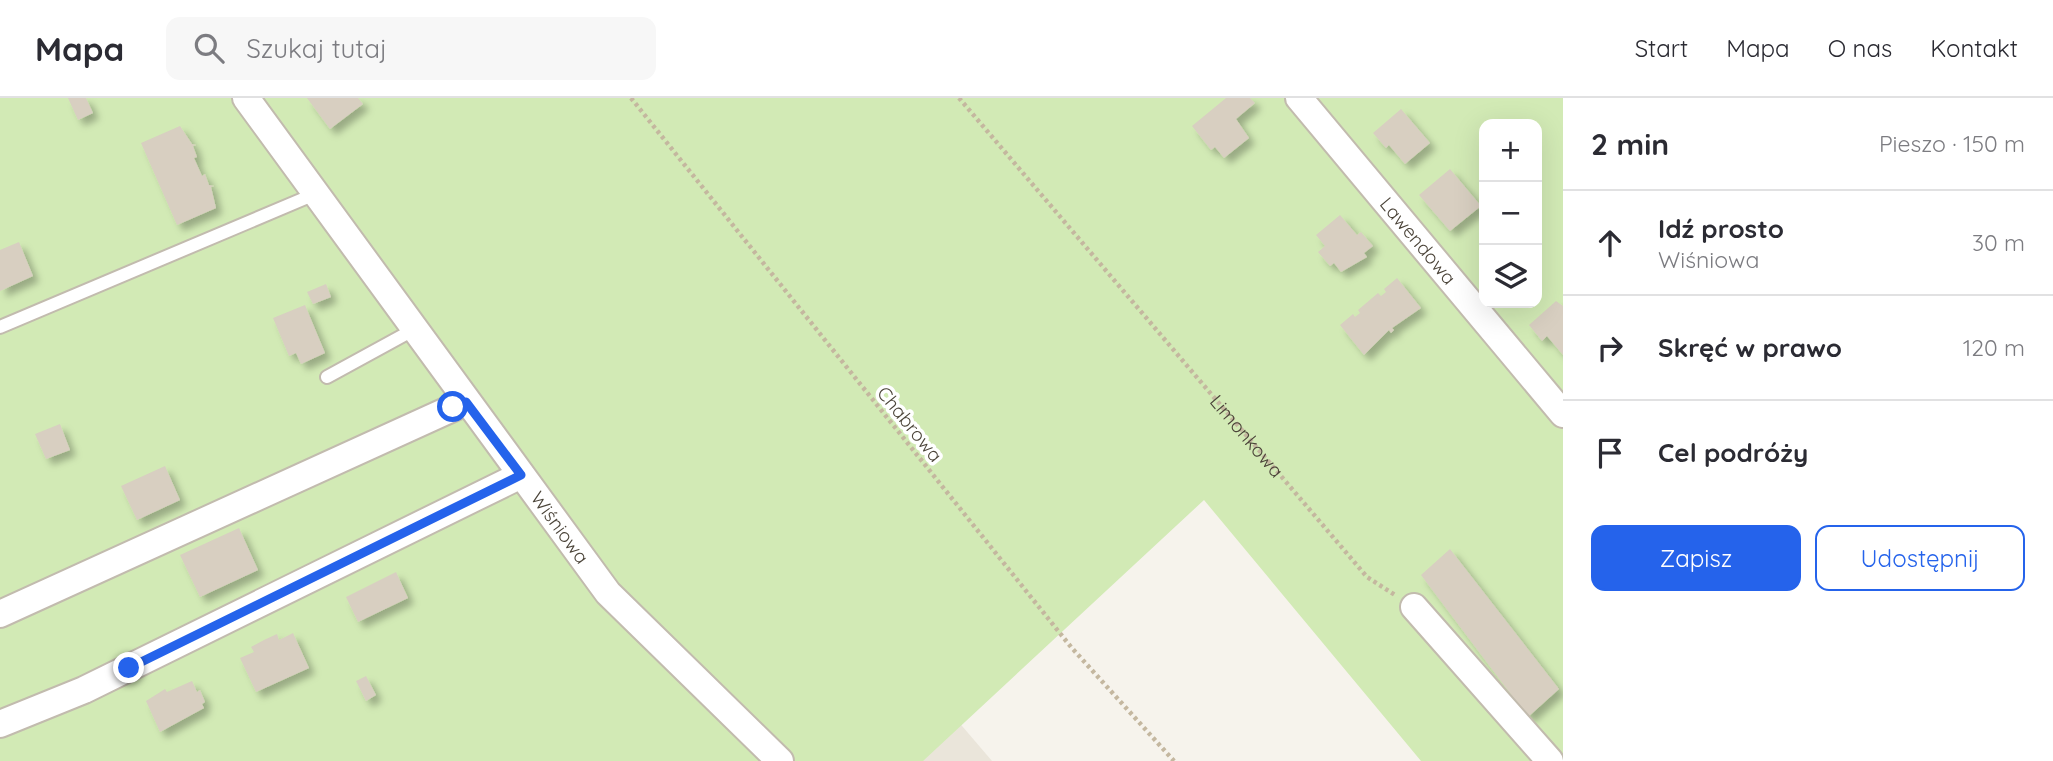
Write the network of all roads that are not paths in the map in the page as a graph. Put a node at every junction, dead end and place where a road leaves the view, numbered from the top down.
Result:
1 (246, 98) edge
2 (1299, 98) edge
3 (315, 194) junction
4 (0, 327) edge
5 (413, 330) junction
6 (327, 377) dead end
7 (466, 402) junction
8 (1563, 414) edge
9 (521, 475) junction
10 (1414, 607) road end
11 (0, 614) edge
12 (0, 724) edge
13 (780, 761) edge
14 (1550, 761) edge

1 - 3 street, Wiśniowa
2 - 8 street, Lawendowa
3 - 4 lane
3 - 5 street, Wiśniowa
5 - 6 lane
5 - 7 street, Wiśniowa
7 - 9 street, Wiśniowa
7 - 11 street
9 - 12 street
9 - 13 street, Wiśniowa
10 - 14 street

